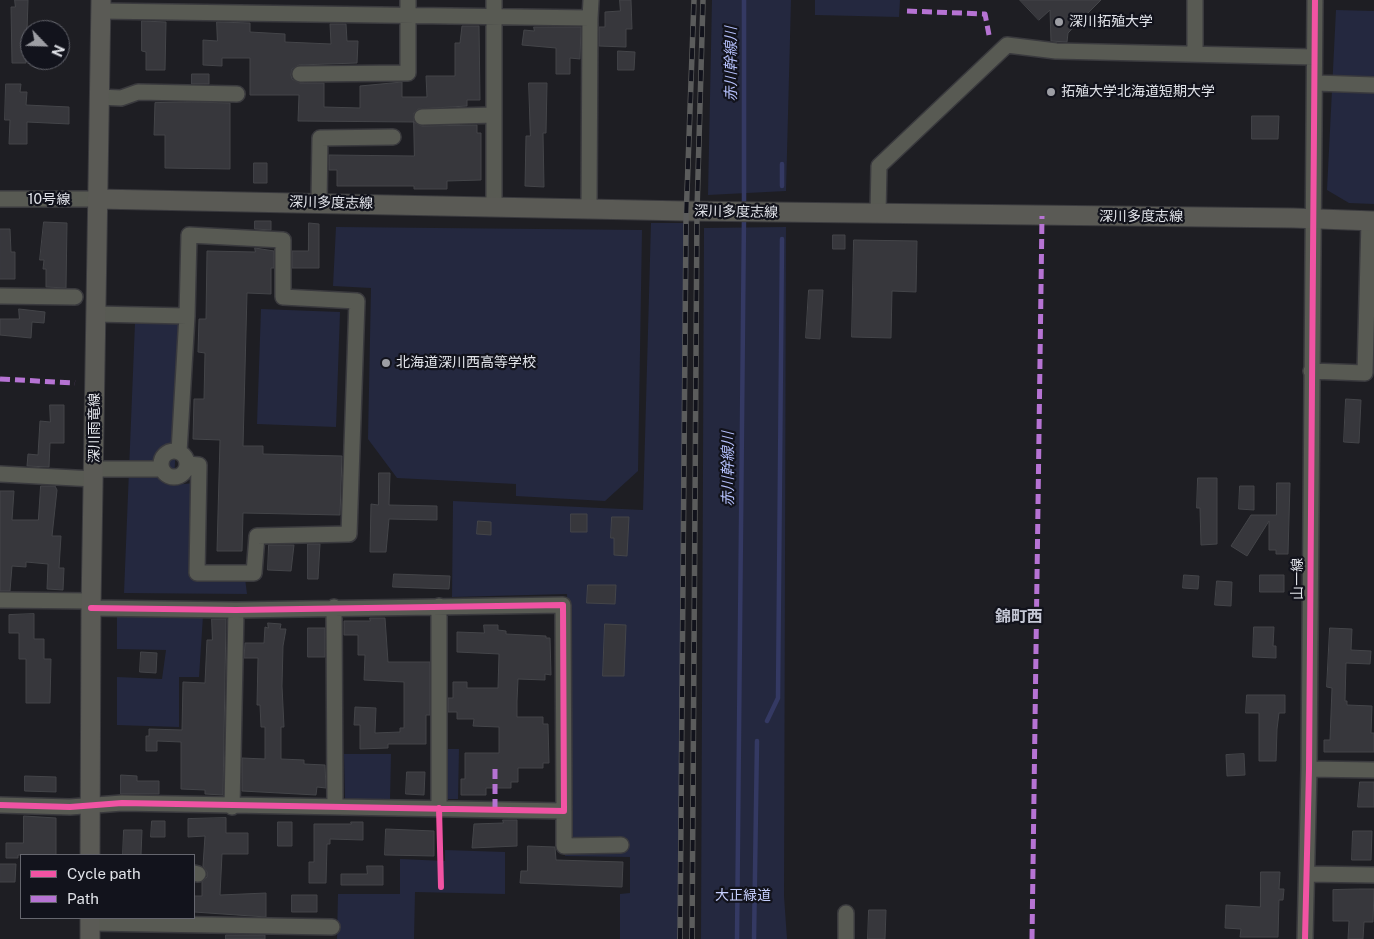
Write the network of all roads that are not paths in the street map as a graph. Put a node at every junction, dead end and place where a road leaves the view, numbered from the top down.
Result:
1 (494, 0) edge
2 (591, 0) edge
3 (1195, 0) edge
4 (1315, 0) edge
5 (100, 5) edge
6 (408, 7) edge
7 (493, 17) junction
8 (590, 18) junction
9 (1195, 53) junction
10 (1314, 58) junction
11 (300, 74) dead end
12 (1315, 83) junction
13 (1374, 85) edge
14 (237, 94) dead end
15 (99, 97) junction
16 (494, 115) junction
17 (422, 117) dead end
18 (393, 137) dead end
19 (0, 199) edge
20 (98, 199) junction
21 (319, 202) junction
22 (494, 206) junction
23 (588, 208) junction
24 (878, 213) junction
25 (1314, 220) junction
26 (1372, 221) edge
27 (0, 296) edge
28 (75, 297) dead end
29 (95, 314) junction
30 (187, 316) junction
31 (1311, 371) junction
32 (183, 458) junction
33 (0, 474) edge
34 (94, 474) junction
35 (0, 600) edge
36 (91, 604) junction
37 (439, 606) junction
38 (334, 607) junction
39 (236, 610) junction
40 (1309, 769) junction
41 (1374, 770) edge
42 (0, 805) edge
43 (90, 806) junction
44 (232, 807) junction
45 (335, 807) junction
46 (439, 808) junction
47 (564, 810) junction
48 (621, 845) dead end
49 (90, 854) edge
50 (1306, 874) junction
51 (1374, 875) edge
52 (846, 913) dead end
53 (90, 927) edge
54 (332, 927) dead end
55 (846, 939) edge
56 (1305, 939) edge

1 - 7 street
2 - 8 street
3 - 9 street
4 - 10 street, 山一線
5 - 6 street
5 - 15 main road, 深川雨竜線
6 - 7 street
6 - 11 street
7 - 8 street
7 - 16 street
8 - 23 street
9 - 10 street
9 - 24 street
10 - 12 street, 山一線
12 - 13 street
12 - 25 street, 山一線
14 - 15 street
15 - 20 main road, 深川雨竜線
16 - 17 street
16 - 22 street
18 - 21 street
19 - 20 street, 10号線
20 - 21 main road, 深川多度志線
20 - 29 main road, 深川雨竜線
21 - 22 main road, 深川多度志線
22 - 23 main road, 深川多度志線
23 - 24 main road, 深川多度志線
24 - 25 main road, 深川多度志線
25 - 26 main road, 深川多度志線
25 - 31 street, 山一線
26 - 31 street
27 - 28 street
29 - 30 street
29 - 34 main road, 深川雨竜線
30 - 32 street
30 - 32 street
31 - 40 street, 山一線
32 - 34 street
33 - 34 street
34 - 36 main road, 深川雨竜線
35 - 36 street
36 - 39 street
36 - 43 main road, 深川雨竜線
37 - 38 street
37 - 46 street
37 - 47 street
38 - 39 street
38 - 45 street
39 - 44 street
40 - 41 street
40 - 50 street, 山一線
42 - 43 street
43 - 44 street
43 - 49 main road, 深川雨竜線
44 - 45 street
45 - 46 street
46 - 47 street
47 - 48 street
50 - 51 street
50 - 56 street, 山一線
52 - 55 street
53 - 54 street

